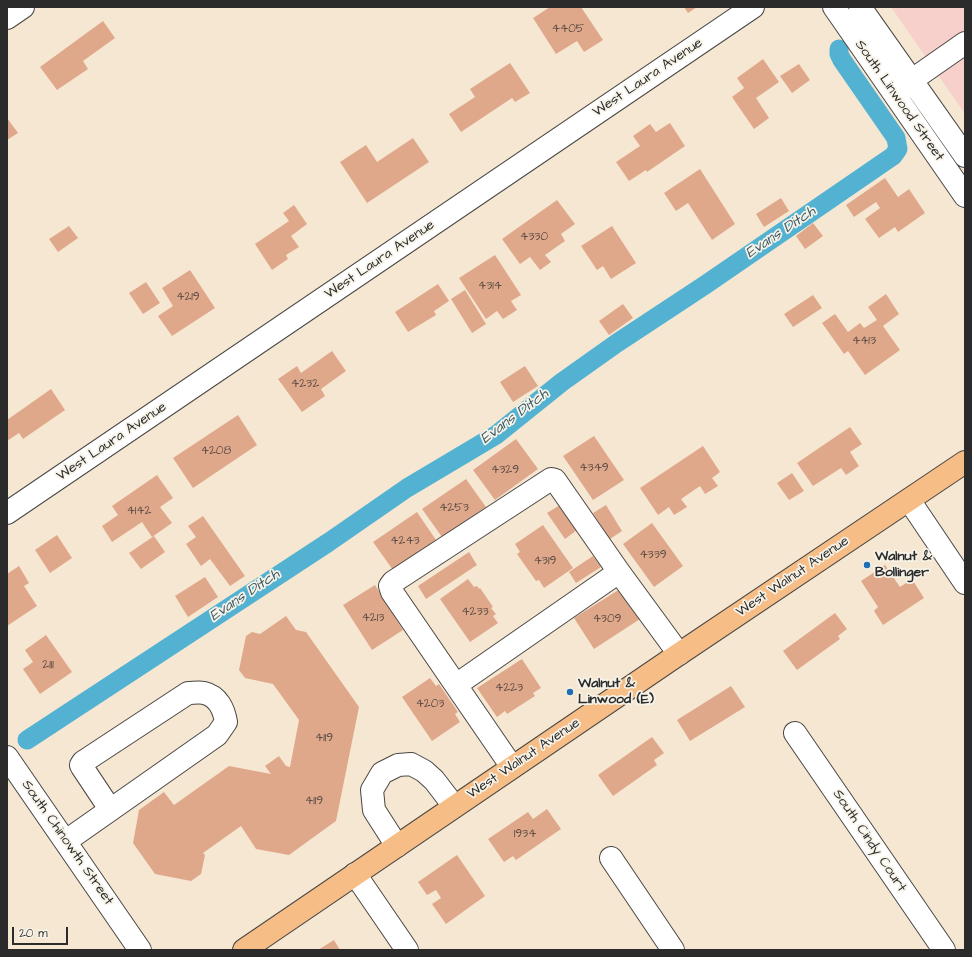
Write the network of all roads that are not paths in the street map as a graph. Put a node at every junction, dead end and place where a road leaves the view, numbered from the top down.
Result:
1 (23, 7) edge
2 (753, 7) edge
3 (834, 7) edge
4 (860, 7) edge
5 (7, 18) edge
6 (965, 43) edge
7 (912, 80) junction
8 (896, 97) junction
9 (965, 156) edge
10 (965, 196) edge
11 (965, 462) edge
12 (909, 500) junction
13 (7, 513) edge
14 (619, 572) junction
15 (965, 583) edge
16 (679, 654) junction
17 (456, 686) junction
18 (795, 733) dead end
19 (7, 757) edge
20 (512, 767) junction
21 (14, 782) edge
22 (454, 806) junction
23 (110, 809) junction
24 (66, 841) junction
25 (397, 846) junction
26 (611, 858) dead end
27 (355, 874) junction
28 (140, 950) edge
29 (244, 950) edge
30 (407, 950) edge
31 (673, 950) edge
32 (944, 950) edge

1 - 5 street
2 - 13 street, West Laura Avenue
3 - 8 street, South Linwood Street
4 - 7 street, South Linwood Street
6 - 7 street
7 - 8 street
7 - 9 street, South Linwood Street
8 - 10 street, South Linwood Street
11 - 12 main road, West Walnut Avenue
12 - 15 street
12 - 16 main road, West Walnut Avenue
14 - 16 street
14 - 17 street
14 - 17 street
16 - 20 main road, West Walnut Avenue
17 - 20 street
18 - 32 street, South Cindy Court
19 - 21 street, South Chinowth Street
20 - 22 main road, West Walnut Avenue
21 - 24 street, South Chinowth Street
22 - 25 main road, West Walnut Avenue
22 - 25 street
23 - 23 street
23 - 24 street
24 - 28 street, South Chinowth Street
25 - 27 main road, West Walnut Avenue
26 - 31 street
27 - 29 main road, West Walnut Avenue
27 - 30 street

